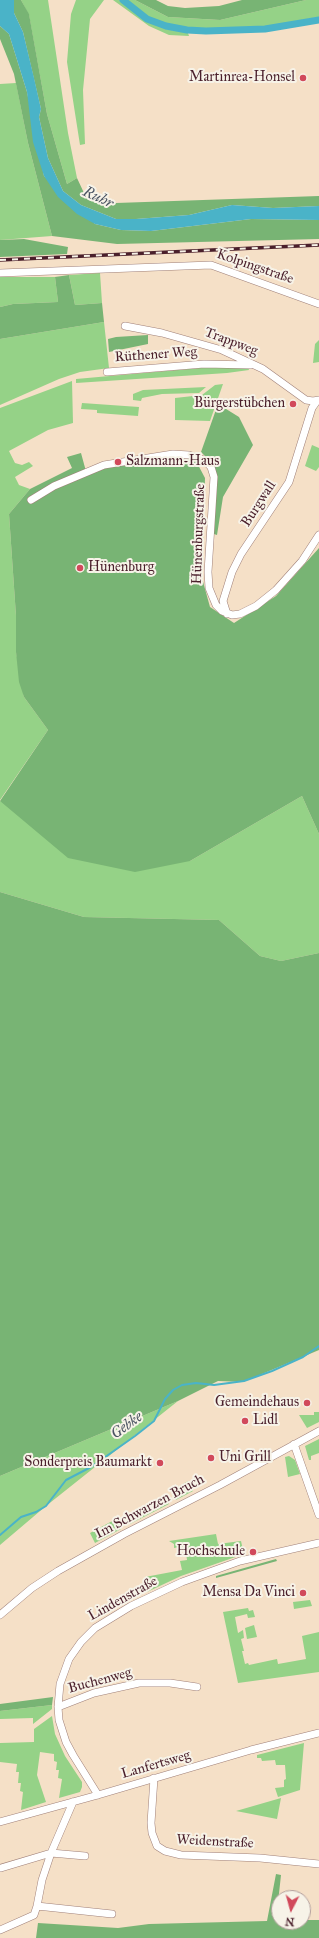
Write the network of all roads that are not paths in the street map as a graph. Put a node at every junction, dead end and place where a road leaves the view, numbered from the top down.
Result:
1 (0, 273) edge
2 (319, 304) edge
3 (125, 326) dead end
4 (255, 365) junction
5 (106, 372) dead end
6 (304, 399) junction
7 (318, 400) edge
8 (310, 417) junction
9 (31, 500) dead end
10 (319, 535) edge
11 (223, 601) junction
12 (215, 604) junction
13 (227, 614) junction
14 (319, 1431) edge
15 (294, 1444) junction
16 (319, 1515) edge
17 (319, 1543) edge
18 (0, 1615) edge
19 (197, 1687) dead end
20 (58, 1707) junction
21 (319, 1733) edge
22 (154, 1778) junction
23 (98, 1795) junction
24 (73, 1802) junction
25 (0, 1822) edge
26 (51, 1854) junction
27 (86, 1856) dead end
28 (319, 1864) edge
29 (1, 1868) dead end
30 (37, 1906) junction
31 (112, 1914) dead end
32 (0, 1930) edge

1 - 2 street, Kolpingstraße
3 - 4 street, Trappweg
4 - 5 street, Rüthener Weg
4 - 6 street, Trappweg
6 - 7 street, Trappweg
6 - 8 street
7 - 8 street, Burgwall
8 - 11 street, Burgwall
9 - 12 street, Hünenburgstraße
10 - 13 street
11 - 12 street
11 - 13 street
12 - 13 street, Hünenburgstraße
14 - 15 street, Im Schwarzen Bruch
15 - 16 street
15 - 18 street, Im Schwarzen Bruch
17 - 20 street, Lindenstraße
19 - 20 street, Buchenweg
20 - 23 street, Lindenstraße
21 - 22 street, Lanfertsweg
22 - 23 street, Lanfertsweg
22 - 28 street, Weidenstraße
23 - 24 street, Lanfertsweg
24 - 25 street, Lanfertsweg
24 - 26 street
26 - 27 street
26 - 29 street
26 - 30 street
30 - 31 street
30 - 32 street

